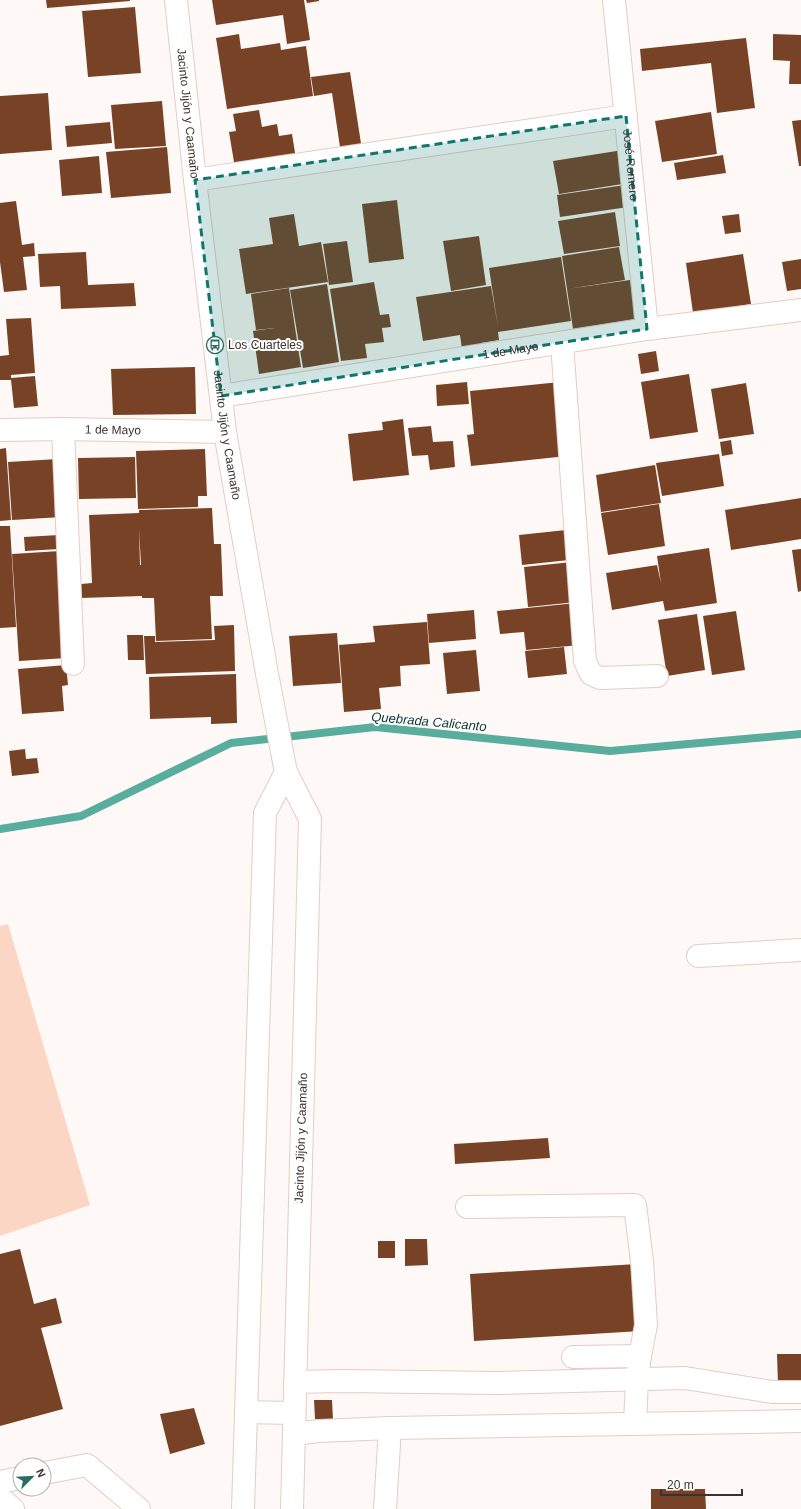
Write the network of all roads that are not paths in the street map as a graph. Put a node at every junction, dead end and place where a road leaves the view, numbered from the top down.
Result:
1 (176, 0) edge
2 (614, 0) edge
3 (626, 116) junction
4 (195, 180) junction
5 (800, 315) edge
6 (647, 330) junction
7 (562, 343) junction
8 (221, 396) junction
9 (63, 429) junction
10 (0, 430) edge
11 (225, 432) junction
12 (73, 664) dead end
13 (657, 676) dead end
14 (286, 772) junction
15 (801, 950) edge
16 (698, 956) dead end
17 (467, 1207) dead end
18 (640, 1356) junction
19 (573, 1357) dead end
20 (637, 1380) junction
21 (295, 1382) junction
22 (793, 1392) edge
23 (246, 1412) junction
24 (791, 1421) edge
25 (294, 1424) junction
26 (635, 1424) junction
27 (390, 1428) junction
28 (52, 1472) edge
29 (12, 1480) edge
30 (0, 1482) edge
31 (0, 1498) edge
32 (13, 1509) edge
33 (139, 1509) edge
34 (243, 1509) edge
35 (292, 1509) edge
36 (384, 1509) edge

1 - 4 street, Jacinto Jijón y Caamaño
2 - 3 street, José Romero
3 - 4 street
3 - 6 street, José Romero
4 - 8 street, Jacinto Jijón y Caamaño
5 - 6 street, 1 de Mayo
6 - 7 street, 1 de Mayo
7 - 8 street, 1 de Mayo
7 - 13 street
8 - 11 street, Jacinto Jijón y Caamaño
9 - 10 street, 1 de Mayo
9 - 11 street, 1 de Mayo
9 - 12 street
11 - 14 street, Jacinto Jijón y Caamaño
14 - 21 street, Jacinto Jijón y Caamaño
14 - 23 street
15 - 16 street
17 - 18 street
18 - 19 street
18 - 20 street
20 - 21 street
20 - 22 street
20 - 26 street
21 - 25 street, Jacinto Jijón y Caamaño
22 - 24 street
23 - 25 street
23 - 34 street
24 - 26 street
25 - 27 street
25 - 35 street, Jacinto Jijón y Caamaño
26 - 27 street
27 - 36 street
28 - 33 street
29 - 30 street
31 - 32 street

